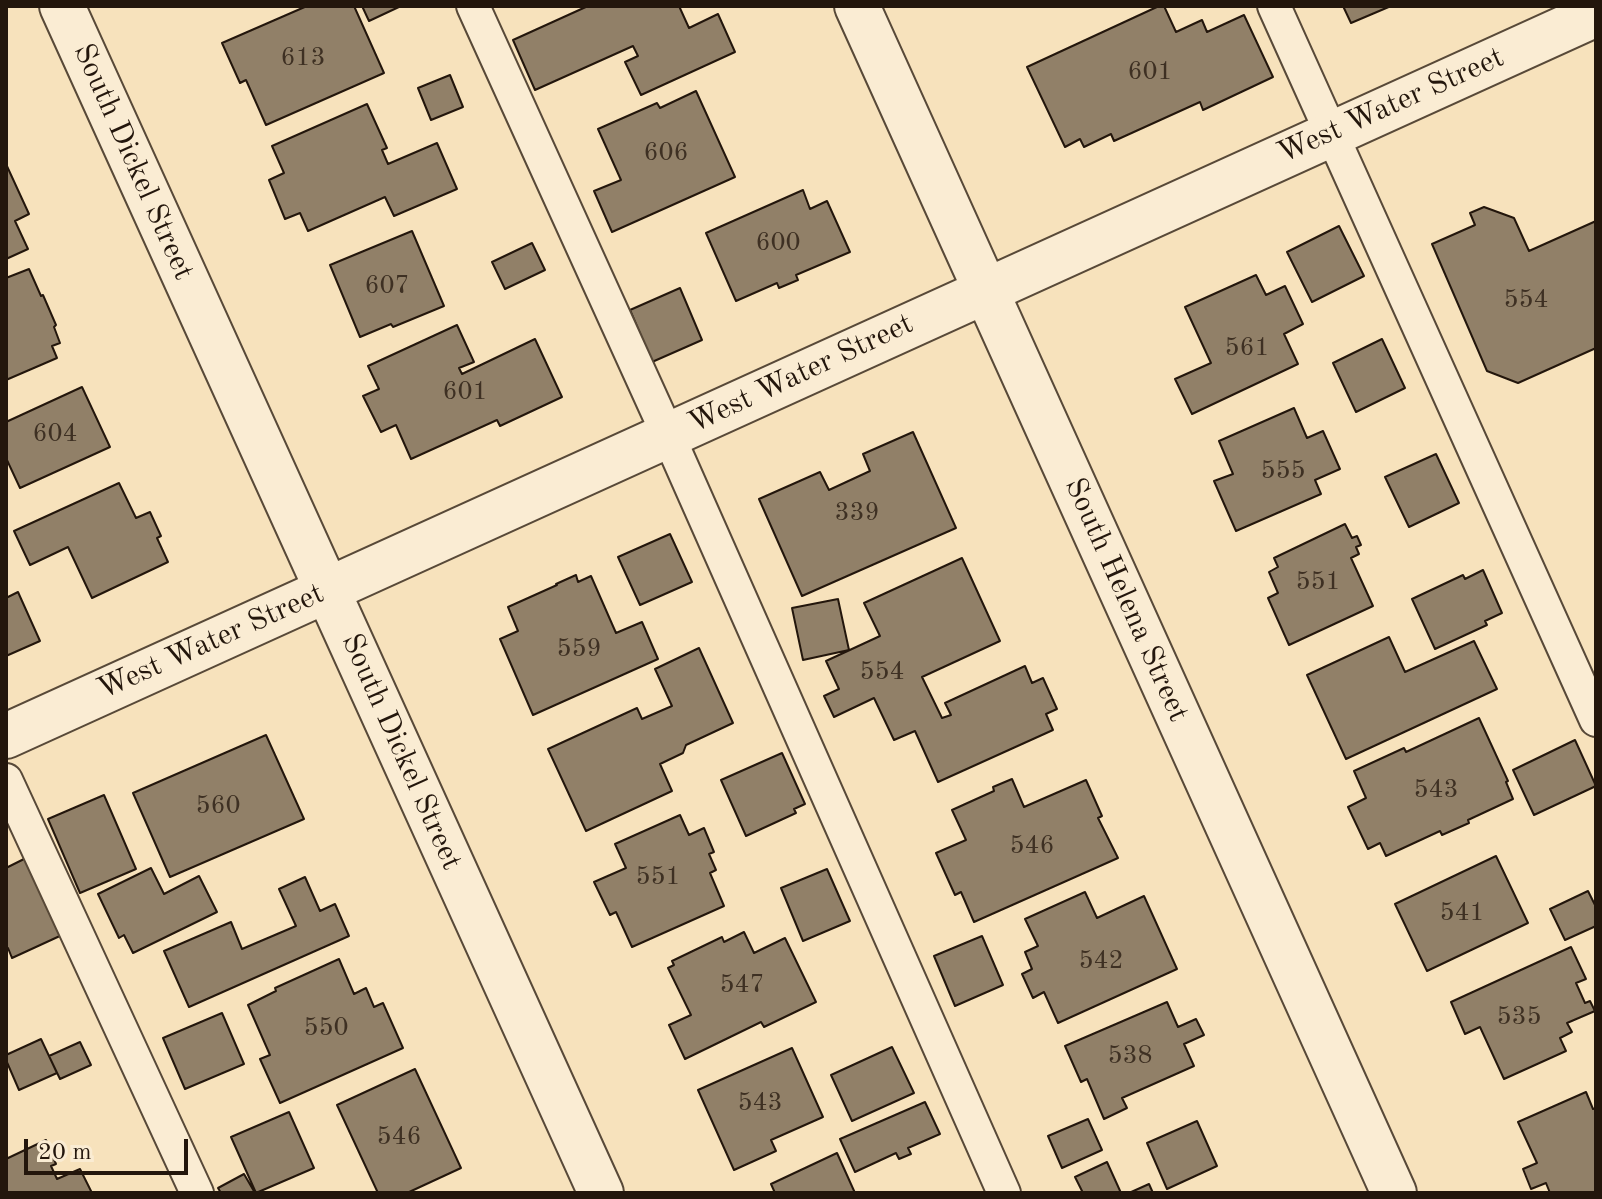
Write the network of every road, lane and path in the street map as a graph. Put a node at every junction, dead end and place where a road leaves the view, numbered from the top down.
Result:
1 (62, 6) edge
2 (473, 6) edge
3 (857, 6) edge
4 (1274, 6) edge
5 (1596, 14) edge
6 (1331, 133) junction
7 (986, 290) junction
8 (668, 435) junction
9 (327, 589) junction
10 (1596, 720) edge
11 (6, 736) edge
12 (6, 780) edge
13 (197, 1193) edge
14 (601, 1193) edge
15 (1004, 1193) edge
16 (1394, 1193) edge

1 - 9 street, South Dickel Street
2 - 8 lane
3 - 7 street, South Helena Street
4 - 6 lane
5 - 6 street, West Water Street
6 - 7 street, West Water Street
6 - 10 lane
7 - 8 street, West Water Street
7 - 16 street, South Helena Street
8 - 9 street, West Water Street
8 - 15 lane
9 - 11 street, West Water Street
9 - 14 street, South Dickel Street
12 - 13 lane

